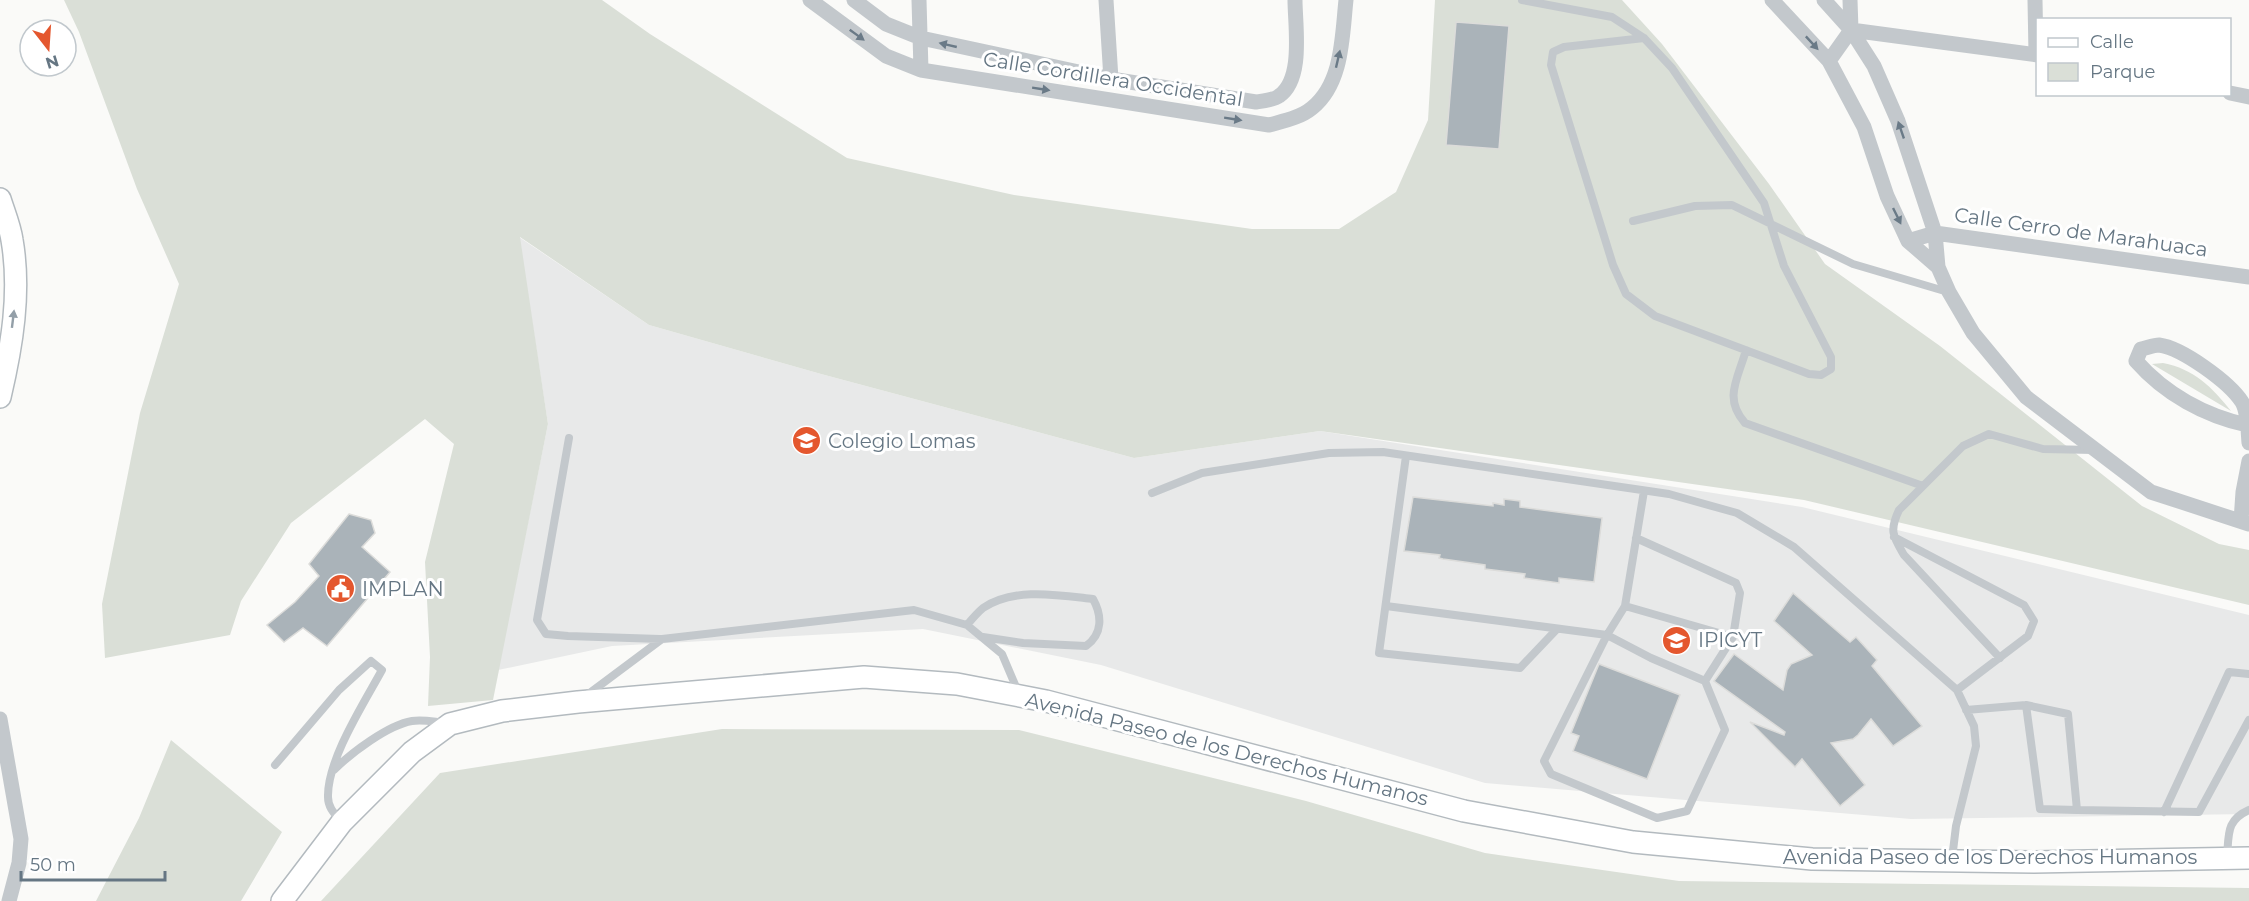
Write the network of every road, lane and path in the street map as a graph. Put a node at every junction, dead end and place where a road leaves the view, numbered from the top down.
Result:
1 (810, 0) edge
2 (854, 0) edge
3 (919, 0) edge
4 (1106, 0) edge
5 (1295, 0) edge
6 (1346, 0) edge
7 (1522, 0) edge
8 (1772, 0) edge
9 (1824, 0) edge
10 (1850, 0) edge
11 (2035, 0) edge
12 (2036, 27) edge
13 (1851, 30) junction
14 (921, 38) junction
15 (1644, 38) junction
16 (2036, 54) edge
17 (1829, 61) junction
18 (921, 70) junction
19 (1111, 79) junction
20 (2231, 94) edge
21 (2249, 98) edge
22 (2, 213) edge
23 (1633, 221) dead end
24 (1770, 224) junction
25 (1935, 233) junction
26 (1908, 241) junction
27 (1938, 267) junction
28 (2249, 277) edge
29 (1949, 292) junction
30 (1746, 350) junction
31 (0, 397) edge
32 (2247, 425) junction
33 (568, 438) dead end
34 (2249, 443) edge
35 (2096, 450) junction
36 (1406, 456) junction
37 (2249, 461) edge
38 (1923, 486) junction
39 (1644, 490) junction
40 (1152, 492) dead end
41 (2245, 523) edge
42 (1894, 537) junction
43 (1636, 538) junction
44 (1386, 606) junction
45 (1625, 606) junction
46 (967, 625) junction
47 (1557, 629) junction
48 (1607, 635) junction
49 (982, 637) junction
50 (1733, 637) junction
51 (662, 639) junction
52 (2000, 658) junction
53 (2249, 674) edge
54 (1705, 681) junction
55 (1957, 690) junction
56 (1020, 696) junction
57 (579, 702) junction
58 (2026, 705) junction
59 (1966, 710) junction
60 (0, 719) edge
61 (2249, 720) edge
62 (450, 724) junction
63 (275, 765) dead end
64 (331, 774) junction
65 (2078, 810) junction
66 (2249, 810) edge
67 (2164, 812) junction
68 (342, 822) junction
69 (2226, 858) junction
70 (2249, 858) edge
71 (1951, 861) junction
72 (9, 901) edge
73 (282, 901) edge

1 -> 18 street, Calle Cordillera Occidental
2 - 14 street, Calle Cordillera Occidental
3 - 14 street
4 - 19 street
5 - 19 street, Calle Cordillera Occidental
18 -> 6 street, Calle Cordillera Occidental
7 - 15 lane
8 -> 17 street
9 - 13 street
10 - 13 street
11 - 12 street
13 - 16 street
13 - 17 street
25 -> 13 street
14 - 18 street
19 -> 14 street, Calle Cordillera Occidental
15 - 24 lane
15 - 30 lane
17 -> 26 street
20 - 21 street
31 -> 22 main road
23 - 24 lane
24 - 29 lane
24 - 30 lane
25 - 26 street, Calle Cerro de Marahuaca
25 - 27 street
25 - 28 street, Calle Cerro de Marahuaca
26 - 27 street
27 - 29 street
29 - 35 street
30 - 38 lane
32 - 32 street
32 - 34 street
33 - 51 lane
35 - 38 lane
35 - 41 street
36 - 39 lane
36 - 40 lane
36 - 44 lane
37 - 41 street
38 - 42 lane
39 - 43 lane
39 - 55 lane
42 - 52 lane
42 - 52 lane
43 - 45 lane
43 - 50 lane
44 - 47 lane
44 - 47 lane
45 - 48 lane
45 - 50 lane
46 - 49 lane
46 - 49 lane
46 - 51 lane
47 - 48 lane
48 - 54 lane
48 - 54 lane
49 - 56 lane
50 - 54 lane
51 - 57 lane
52 - 55 lane
53 - 67 lane
55 - 59 lane
56 - 57 main road, Avenida Paseo de los Derechos Humanos
56 - 71 main road, Avenida Paseo de los Derechos Humanos
57 - 62 main road, Avenida Paseo de los Derechos Humanos
58 - 59 lane
58 - 65 lane
58 - 65 lane
59 - 71 lane
60 - 72 street
61 - 67 lane
62 - 64 lane
62 - 68 main road, Avenida Paseo de los Derechos Humanos
63 - 64 lane
64 - 68 lane
65 - 67 lane
66 - 69 lane
68 - 73 main road, Avenida Paseo de los Derechos Humanos
69 - 70 main road, Avenida Paseo de los Derechos Humanos
69 - 71 main road, Avenida Paseo de los Derechos Humanos

